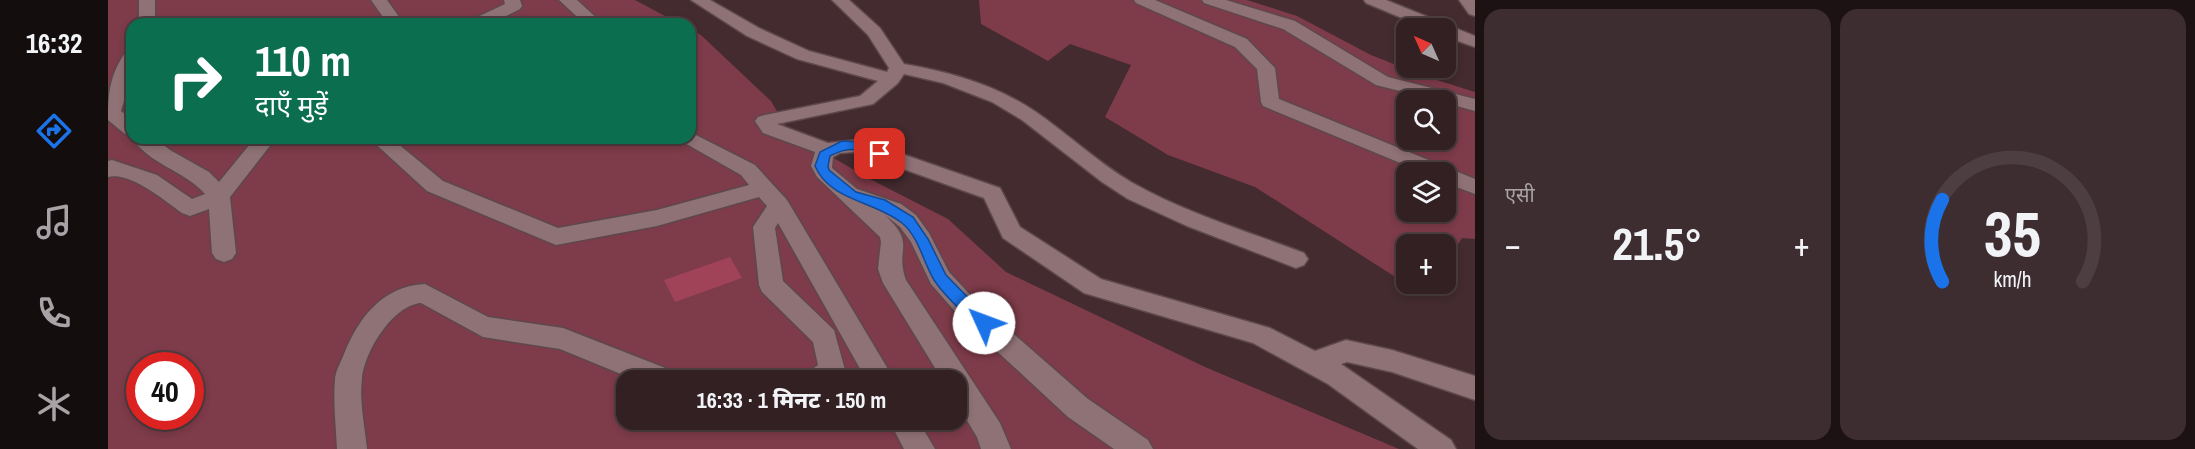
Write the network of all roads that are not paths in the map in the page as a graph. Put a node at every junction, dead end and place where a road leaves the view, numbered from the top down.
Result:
1 (147, 0) edge
2 (379, 0) edge
3 (512, 0) edge
4 (567, 0) edge
5 (699, 0) edge
6 (840, 0) edge
7 (1142, 0) edge
8 (1210, 0) edge
9 (1372, 0) edge
10 (1467, 0) edge
11 (1475, 11) edge
12 (147, 18) edge
13 (392, 18) edge
14 (489, 18) edge
15 (588, 18) edge
16 (1415, 18) edge
17 (1456, 35) edge
18 (1475, 42) edge
19 (126, 67) edge
20 (895, 73) junction
21 (1475, 105) edge
22 (126, 125) edge
23 (696, 141) edge
24 (149, 144) edge
25 (261, 144) edge
26 (386, 144) edge
27 (830, 150) junction
28 (1416, 162) edge
29 (108, 170) edge
30 (1456, 179) edge
31 (1475, 187) edge
32 (851, 195) junction
33 (219, 196) junction
34 (772, 196) junction
35 (224, 253) dead end
36 (1296, 259) dead end
37 (1314, 363) junction
38 (1475, 368) edge
39 (640, 370) edge
40 (832, 370) edge
41 (875, 370) edge
42 (1475, 388) edge
43 (909, 430) edge
44 (352, 449) edge
45 (920, 449) edge
46 (996, 449) edge
47 (1138, 449) edge
48 (1441, 449) edge

1 - 12 street
2 - 13 street
3 - 14 street
4 - 15 street
5 - 20 street
6 - 20 street
7 - 28 street
8 - 21 street
9 - 16 street
10 - 11 street
17 - 18 street
19 - 22 street
20 - 27 street
20 - 36 street
23 - 34 street
24 - 33 street
25 - 33 street
26 - 34 street
27 - 32 street
27 - 37 street
29 - 33 street
30 - 31 street
32 - 46 street
32 - 47 street
33 - 35 street
34 - 40 street
34 - 41 street
37 - 42 street
37 - 48 street
38 - 42 street
39 - 44 street
43 - 45 street

